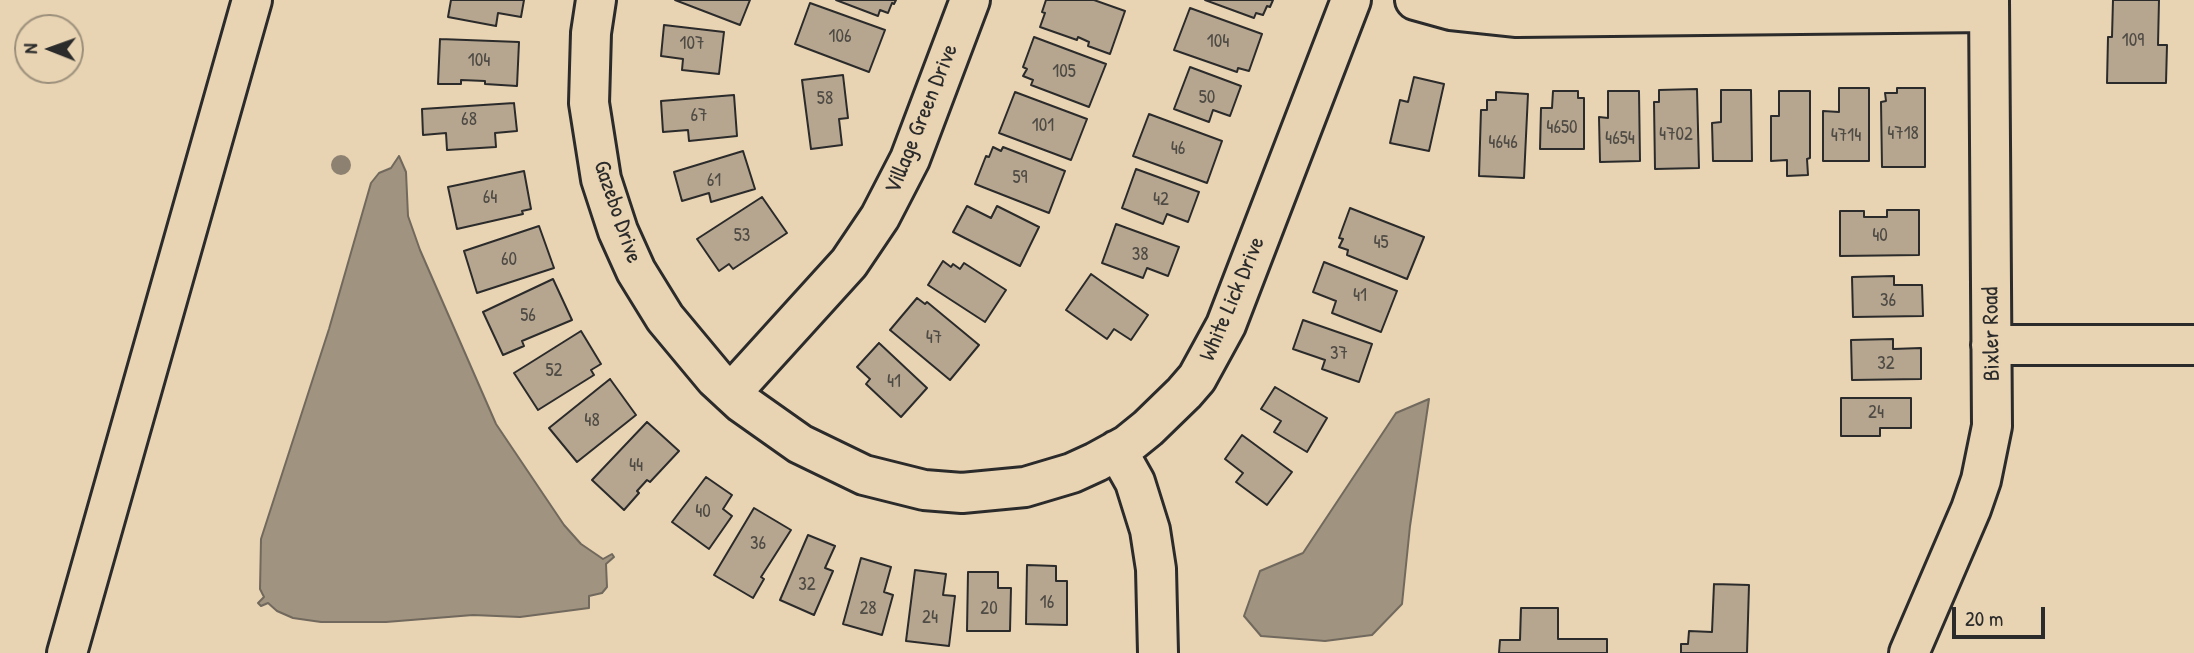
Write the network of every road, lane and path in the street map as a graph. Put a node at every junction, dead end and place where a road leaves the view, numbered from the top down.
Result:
1 (252, 0) edge
2 (596, 0) edge
3 (970, 0) edge
4 (1351, 0) edge
5 (1415, 0) edge
6 (1989, 6) edge
7 (1991, 345) junction
8 (2194, 345) edge
9 (731, 393) junction
10 (1118, 450) junction
11 (69, 646) edge
12 (1158, 653) edge
13 (1909, 653) edge

1 - 11 main road
2 - 9 main road, Gazebo Drive
3 - 9 main road, Village Green Drive
4 - 10 main road, White Lick Drive
5 - 6 main road
6 - 7 main road, Bixler Road
7 - 8 main road
7 - 13 main road, Bixler Road
9 - 10 main road, White Lick Drive
10 - 12 main road

